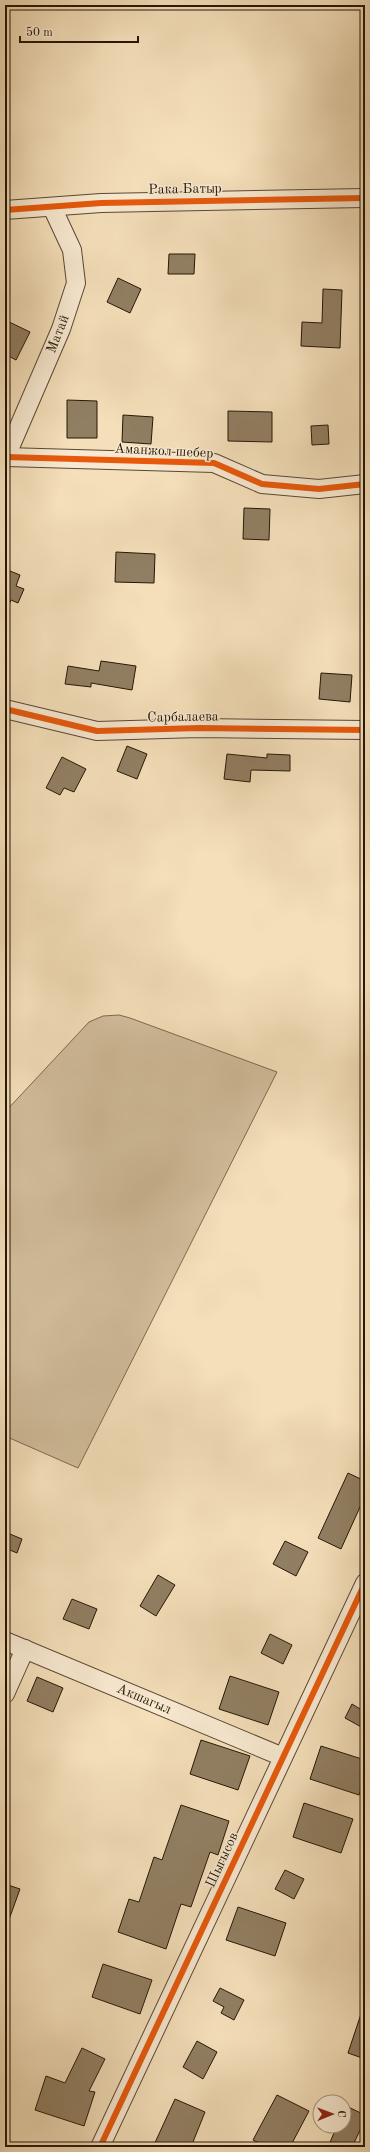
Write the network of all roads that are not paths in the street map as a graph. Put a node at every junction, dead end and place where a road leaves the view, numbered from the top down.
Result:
1 (365, 198) edge
2 (52, 207) junction
3 (5, 210) edge
4 (5, 458) edge
5 (365, 484) edge
6 (5, 709) edge
7 (365, 730) edge
8 (365, 1583) edge
9 (5, 1640) edge
10 (25, 1649) junction
11 (5, 1694) edge
12 (283, 1758) junction
13 (100, 2147) edge

1 - 2 street, Рака Батыр
2 - 3 street, Рака Батыр
2 - 4 street, Матай
4 - 5 street, Аманжол шебер
6 - 7 street, Сарбалаева
8 - 12 street, Шыгысов
9 - 10 street, Акшагыл
10 - 11 street
10 - 12 street, Акшагыл
12 - 13 street, Шыгысов

